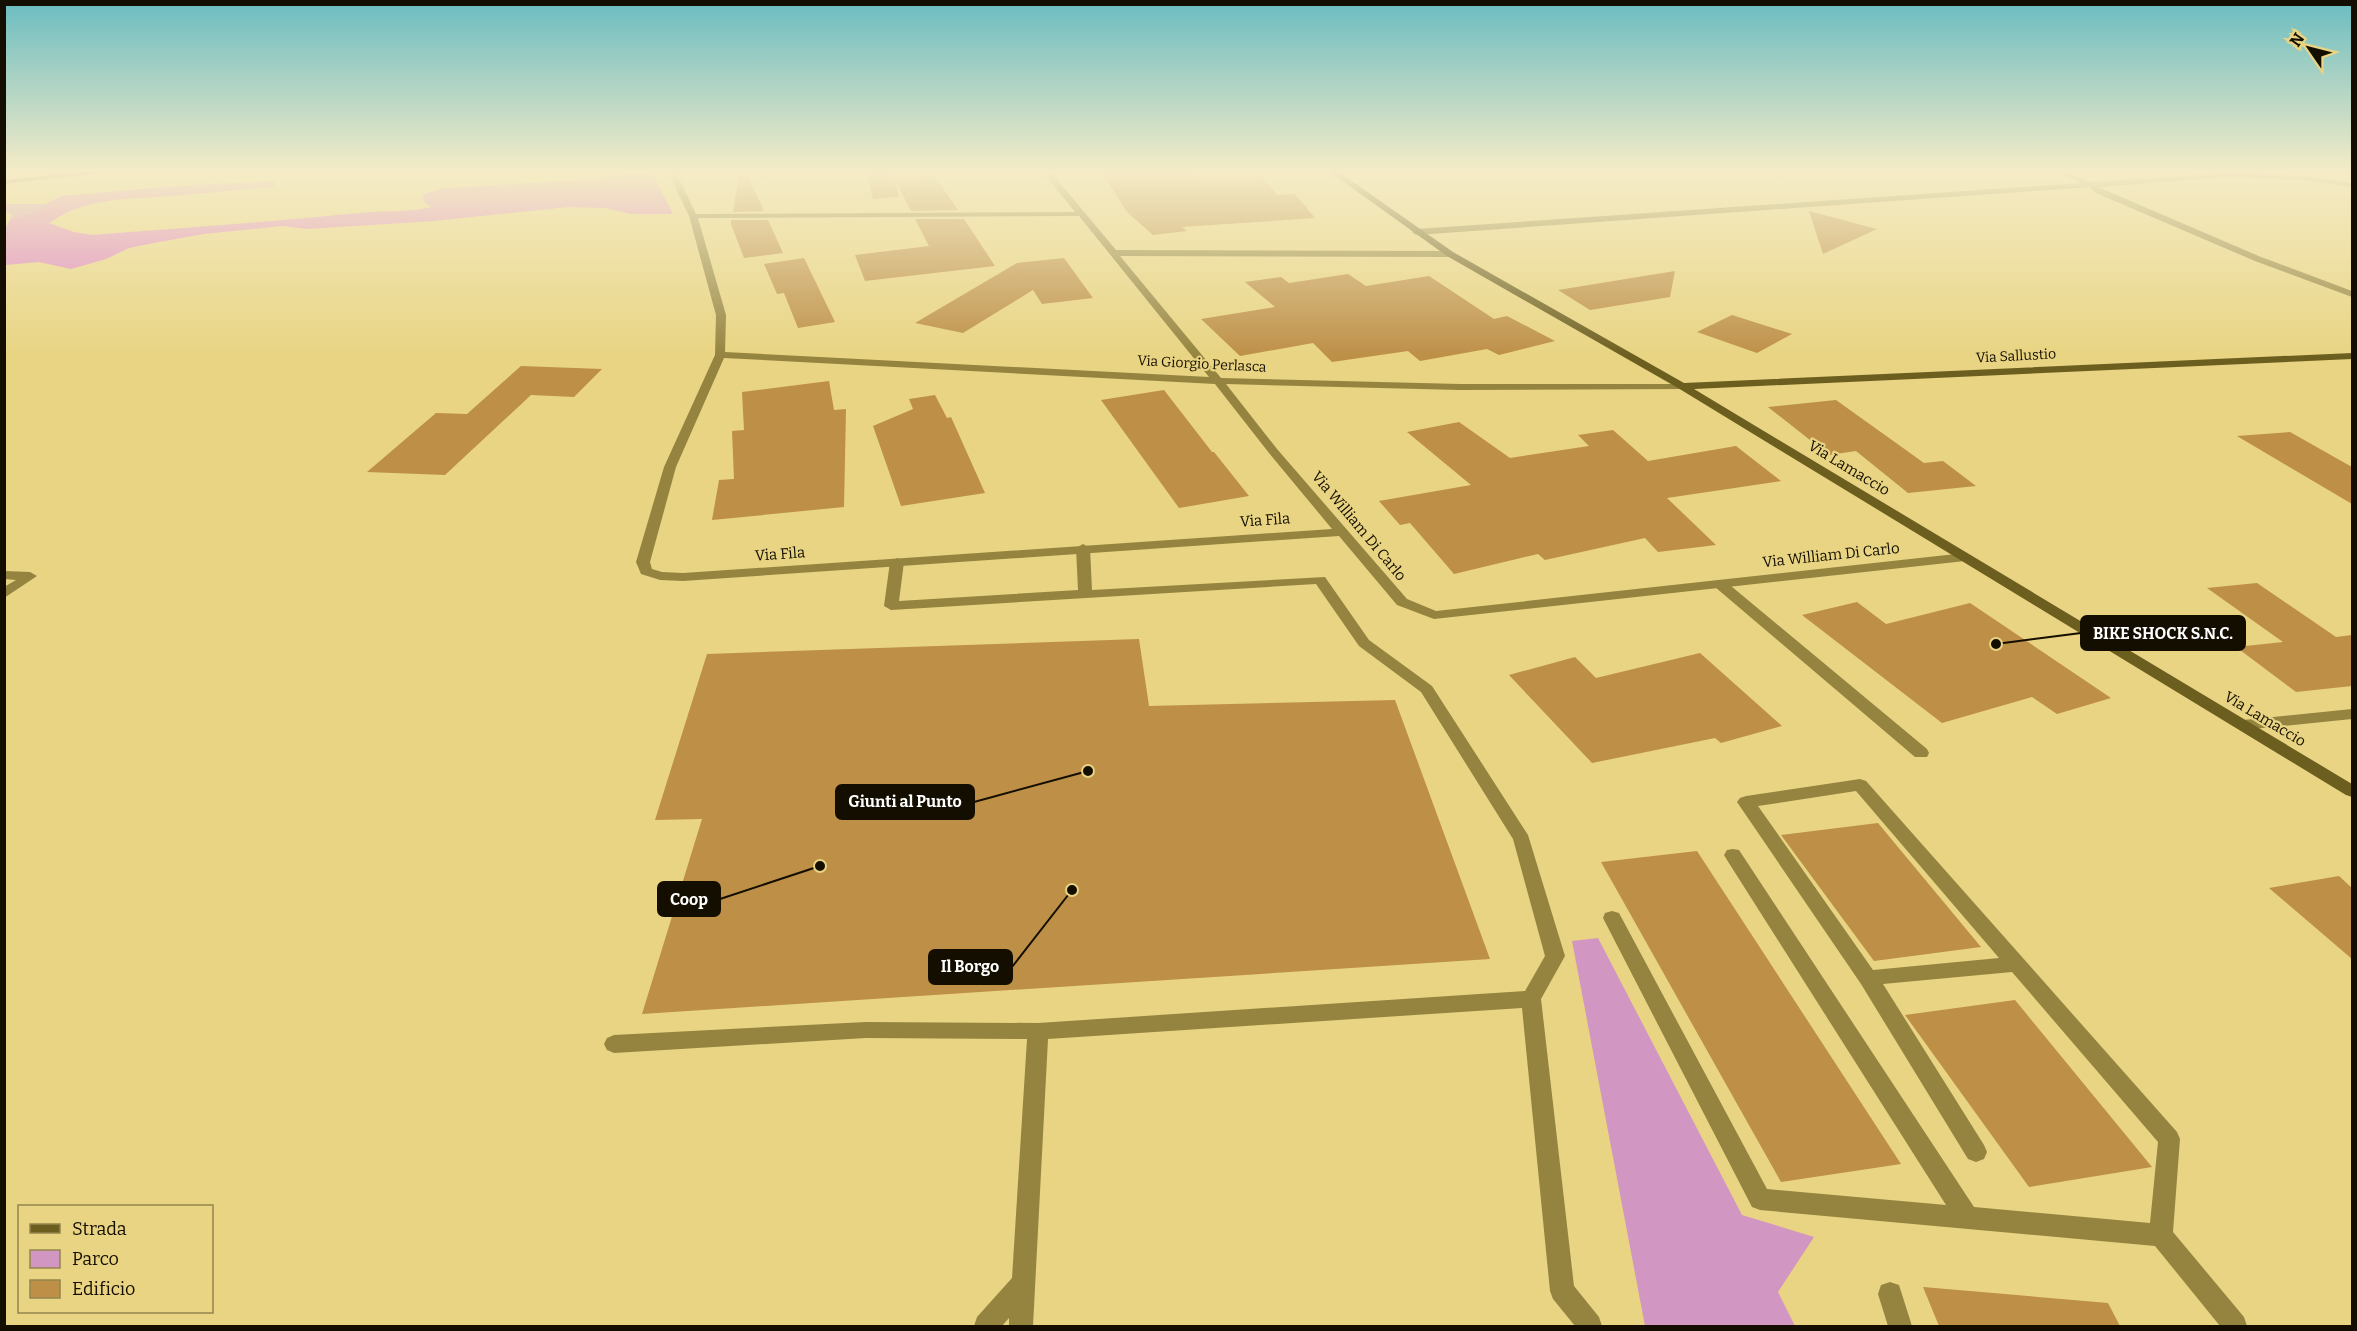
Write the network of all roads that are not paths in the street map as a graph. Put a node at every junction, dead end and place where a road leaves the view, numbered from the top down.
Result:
1 (698, 232) edge
2 (1095, 232) edge
3 (1416, 232) edge
4 (2198, 232) edge
5 (1112, 254) junction
6 (1449, 254) junction
7 (2352, 294) edge
8 (720, 355) junction
9 (2352, 356) edge
10 (1218, 381) junction
11 (1682, 386) junction
12 (1341, 532) junction
13 (1083, 548) junction
14 (1965, 557) junction
15 (897, 562) junction
16 (4, 575) edge
17 (1720, 584) junction
18 (4, 594) edge
19 (1085, 594) junction
20 (2352, 714) edge
21 (2243, 725) junction
22 (1921, 753) dead end
23 (2352, 791) edge
24 (1733, 855) dead end
25 (1612, 918) dead end
26 (2016, 964) junction
27 (1868, 978) junction
28 (1531, 999) junction
29 (1038, 1031) junction
30 (614, 1044) dead end
31 (1976, 1152) dead end
32 (1968, 1218) junction
33 (2161, 1235) junction
34 (1025, 1281) junction
35 (1890, 1294) dead end
36 (986, 1326) edge
37 (1021, 1326) edge
38 (1590, 1326) edge
39 (1900, 1326) edge
40 (2235, 1326) edge

1 - 8 street, Via Fila
2 - 5 street, Via William Di Carlo
3 - 6 street, Via Lamaccio
4 - 7 street
5 - 6 street
5 - 10 street, Via William Di Carlo
6 - 11 street, Via Lamaccio
8 - 10 street, Via Giorgio Perlasca
8 - 15 street, Via Fila
9 - 11 street, Via Sallustio
10 - 11 street, Via Giorgio Perlasca
10 - 12 street, Via William Di Carlo
11 - 14 street, Via Lamaccio
12 - 13 street, Via Fila
12 - 17 street, Via William Di Carlo
13 - 15 street, Via Fila
13 - 19 street
14 - 17 street, Via William Di Carlo
14 - 21 street, Via Lamaccio
15 - 19 street
16 - 18 street
17 - 22 street
19 - 28 street
20 - 21 street
21 - 23 street, Via Lamaccio
24 - 32 street
25 - 32 street
26 - 27 street
26 - 27 street
26 - 33 street
27 - 31 street
28 - 29 street
28 - 38 street
29 - 30 street
29 - 34 street
32 - 33 street
33 - 40 street
34 - 36 street
34 - 37 street
35 - 39 street

